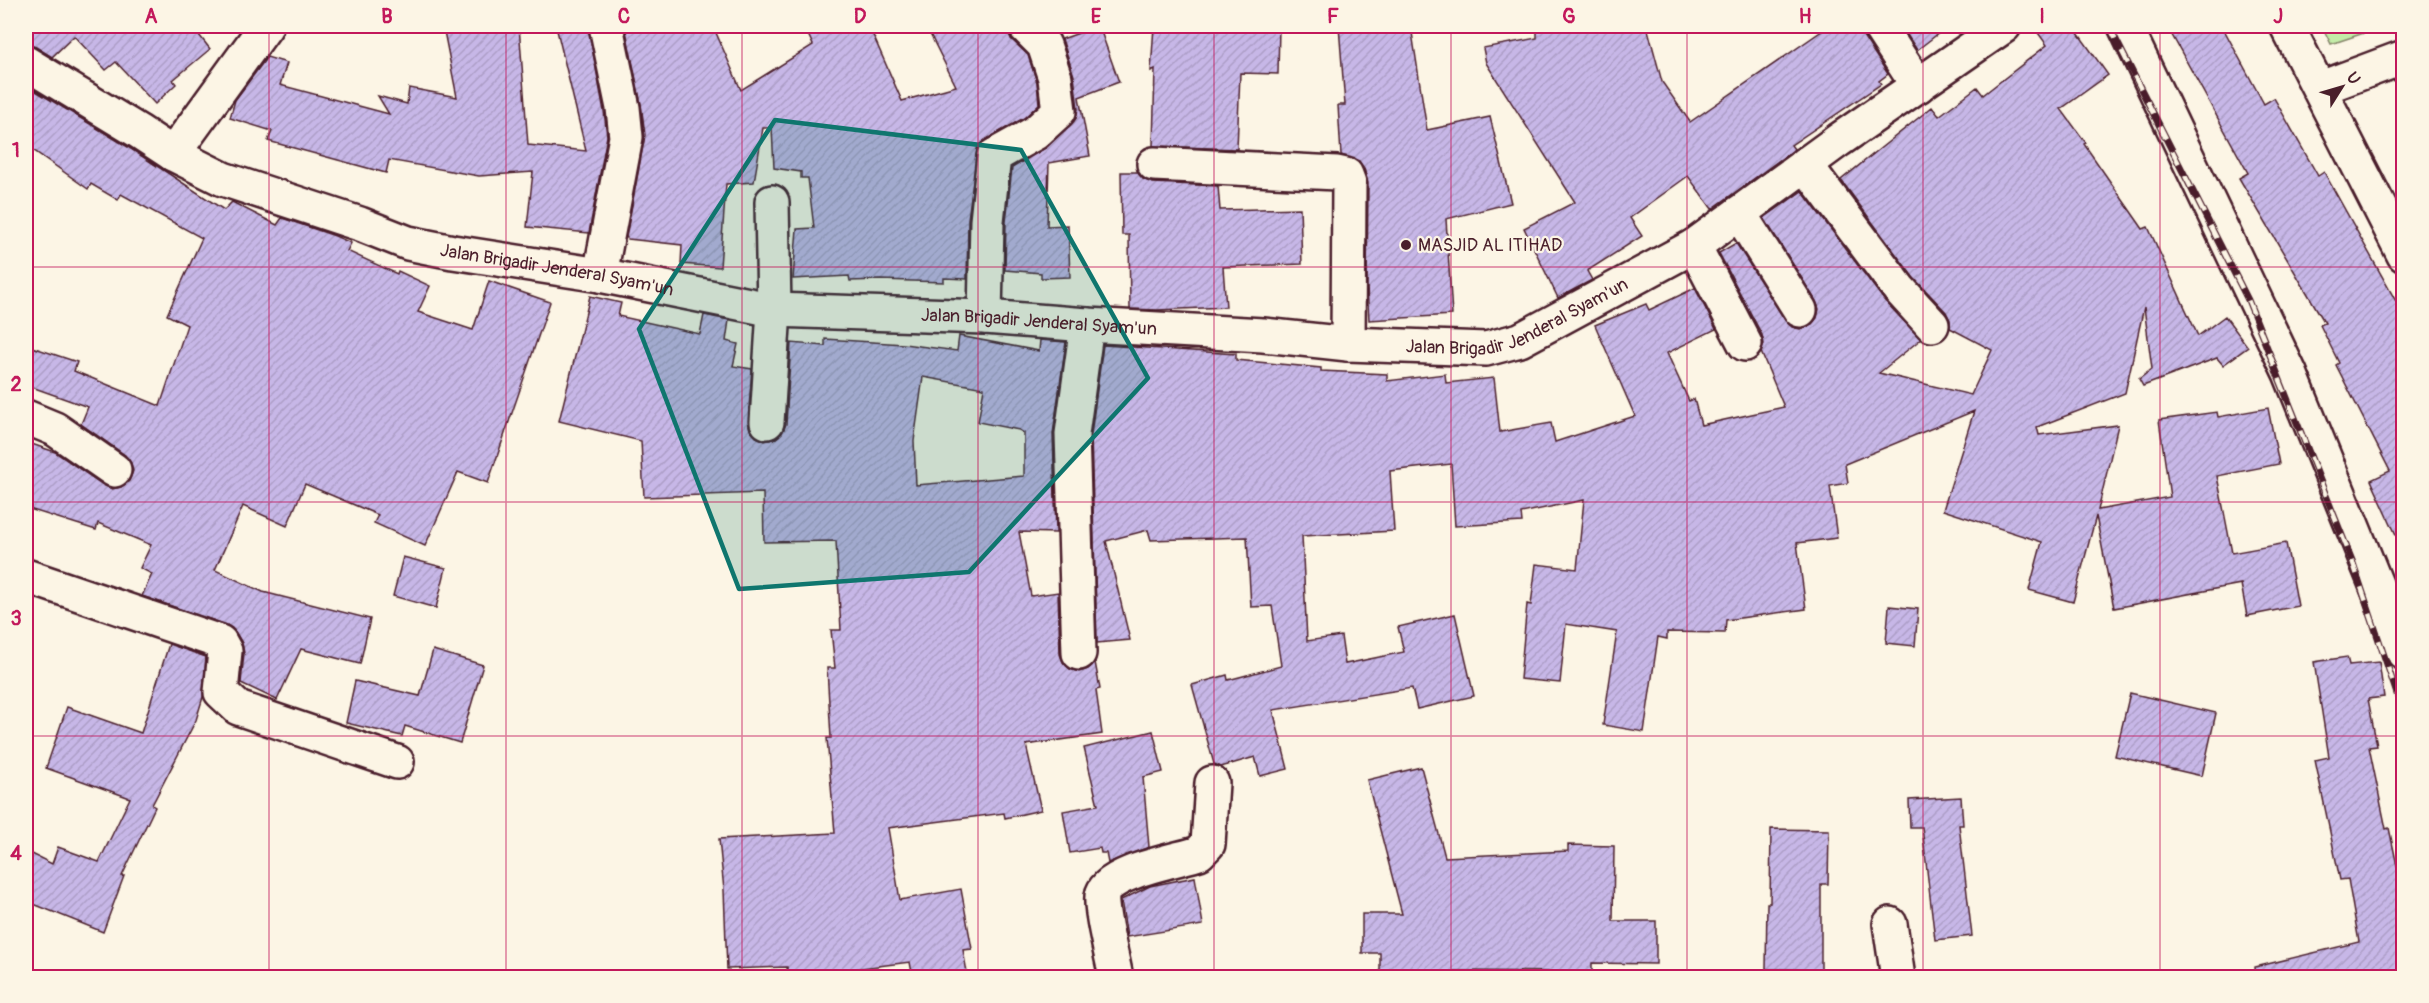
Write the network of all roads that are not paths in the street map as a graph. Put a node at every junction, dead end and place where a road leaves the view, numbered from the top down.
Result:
1 (266, 26) edge
2 (606, 26) edge
3 (1025, 26) edge
4 (1879, 26) edge
5 (2004, 26) edge
6 (2125, 26) edge
7 (2288, 26) edge
8 (2403, 57) edge
9 (26, 63) edge
10 (1918, 86) junction
11 (2321, 88) junction
12 (173, 154) junction
13 (1154, 164) dead end
14 (1805, 164) junction
15 (772, 202) dead end
16 (1739, 213) junction
17 (1694, 246) junction
18 (2403, 255) edge
19 (600, 275) junction
20 (774, 310) junction
21 (1800, 310) dead end
22 (985, 317) junction
23 (1087, 325) junction
24 (1932, 325) dead end
25 (1348, 344) junction
26 (1745, 344) dead end
27 (26, 417) edge
28 (767, 422) dead end
29 (114, 470) dead end
30 (26, 576) edge
31 (1079, 653) dead end
32 (2403, 653) edge
33 (397, 762) dead end
34 (1212, 783) dead end
35 (1890, 924) dead end
36 (1116, 978) edge
37 (1898, 978) edge

1 - 12 main road
2 - 19 main road
3 - 22 main road
4 - 10 main road
5 - 10 main road, Jalan Brigadir Jenderal Syam'un
6 - 32 main road
7 - 11 main road
8 - 11 main road
9 - 12 main road, Jalan Brigadir Jenderal Syam'un
10 - 14 main road, Jalan Brigadir Jenderal Syam'un
11 - 18 main road
12 - 19 main road, Jalan Brigadir Jenderal Syam'un
13 - 25 main road
14 - 16 main road, Jalan Brigadir Jenderal Syam'un
14 - 24 main road
15 - 20 main road
16 - 17 main road, Jalan Brigadir Jenderal Syam'un
16 - 21 main road
17 - 25 main road, Jalan Brigadir Jenderal Syam'un
17 - 26 main road
19 - 20 main road, Jalan Brigadir Jenderal Syam'un
20 - 22 main road, Jalan Brigadir Jenderal Syam'un
20 - 28 main road
22 - 23 main road, Jalan Brigadir Jenderal Syam'un
23 - 25 main road, Jalan Brigadir Jenderal Syam'un
23 - 31 main road
27 - 29 main road
30 - 33 main road
34 - 36 main road
35 - 37 main road

